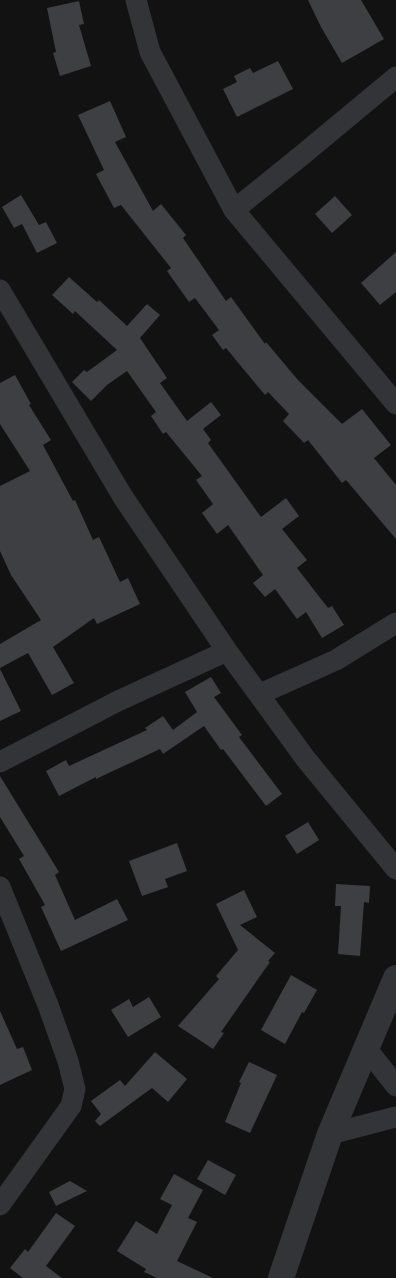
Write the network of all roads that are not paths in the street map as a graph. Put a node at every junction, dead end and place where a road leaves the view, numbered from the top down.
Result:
1 (136, 0) edge
2 (396, 77) edge
3 (234, 210) junction
4 (0, 290) edge
5 (396, 404) edge
6 (396, 623) edge
7 (227, 651) junction
8 (260, 694) junction
9 (0, 762) edge
10 (396, 870) edge
11 (0, 887) edge
12 (396, 978) edge
13 (366, 1048) junction
14 (396, 1086) edge
15 (396, 1117) edge
16 (330, 1134) junction
17 (0, 1205) edge
18 (281, 1278) edge

1 - 3 street
2 - 3 street
3 - 5 street
4 - 7 street
6 - 8 street
7 - 8 street
7 - 9 street
8 - 10 street
11 - 17 street
12 - 13 street
13 - 14 street
13 - 16 street
15 - 16 street
16 - 18 street

